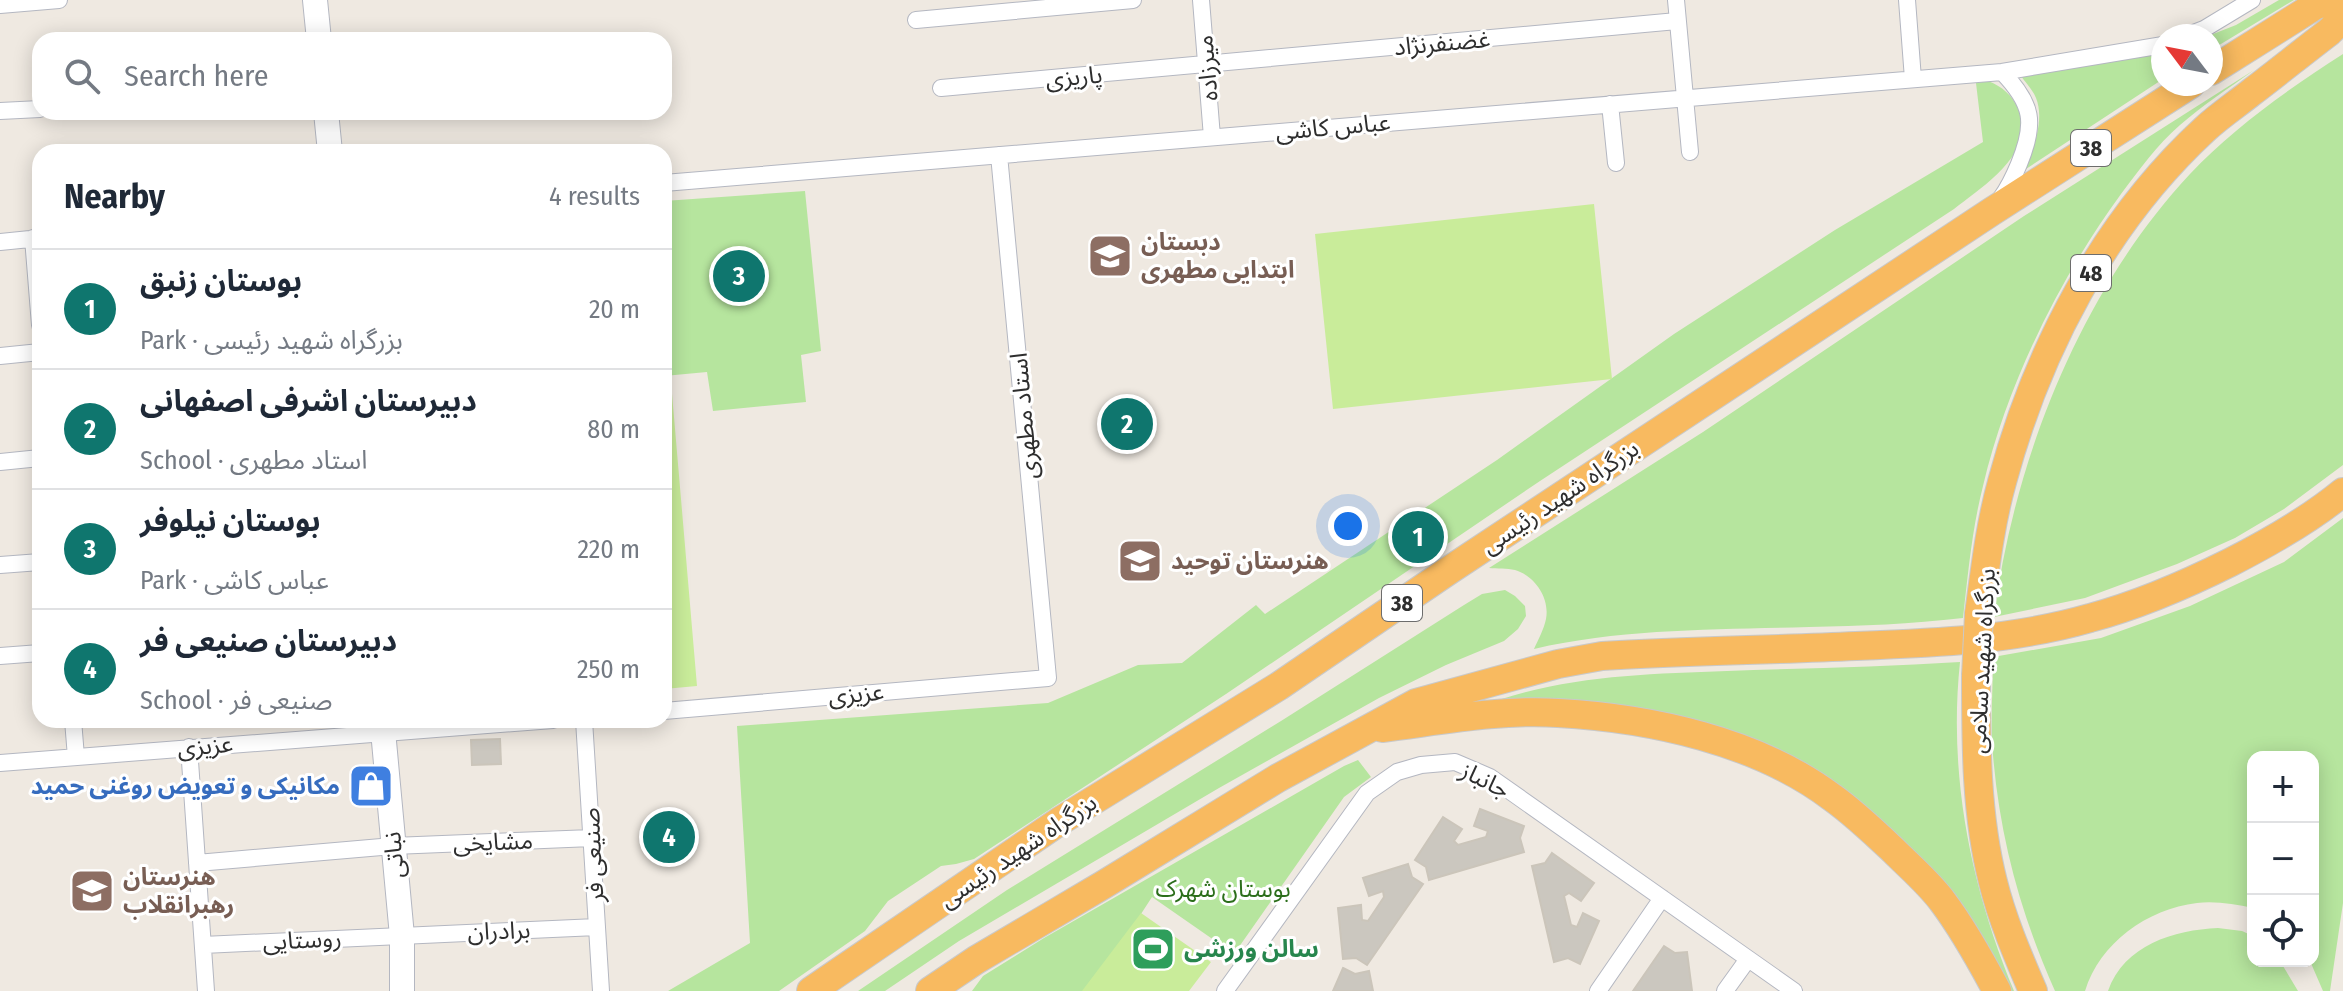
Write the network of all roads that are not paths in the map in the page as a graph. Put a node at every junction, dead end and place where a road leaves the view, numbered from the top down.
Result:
1 (59, 0) edge
2 (315, 0) edge
3 (1133, 0) edge
4 (1201, 0) edge
5 (1676, 0) edge
6 (1907, 0) edge
7 (2252, 0) edge
8 (2334, 0) edge
9 (0, 5) edge
10 (2343, 18) edge
11 (916, 20) dead end
12 (1677, 21) junction
13 (2212, 24) edge
14 (318, 32) edge
15 (2151, 47) edge
16 (2223, 63) edge
17 (1206, 66) junction
18 (2002, 72) junction
19 (1913, 79) junction
20 (941, 88) dead end
21 (2172, 96) edge
22 (1684, 98) junction
23 (1610, 104) junction
24 (32, 109) edge
25 (0, 111) edge
26 (327, 120) edge
27 (1212, 137) junction
28 (329, 144) edge
29 (1690, 152) dead end
30 (999, 155) junction
31 (1616, 163) dead end
32 (672, 182) edge
33 (1991, 212) junction
34 (32, 238) edge
35 (0, 242) edge
36 (32, 353) edge
37 (0, 356) edge
38 (32, 459) edge
39 (0, 462) edge
40 (2343, 492) edge
41 (32, 563) edge
42 (0, 565) edge
43 (32, 654) edge
44 (0, 656) edge
45 (1048, 678) joint
46 (672, 710) edge
47 (74, 728) edge
48 (364, 728) edge
49 (382, 728) edge
50 (585, 728) edge
51 (1361, 731) junction
52 (189, 747) junction
53 (76, 757) junction
54 (0, 763) edge
55 (592, 838) junction
56 (393, 846) junction
57 (197, 863) junction
58 (1662, 898) junction
59 (597, 927) junction
60 (402, 936) junction
61 (203, 945) junction
62 (1748, 959) junction
63 (206, 991) edge
64 (402, 991) edge
65 (601, 991) edge
66 (811, 991) edge
67 (930, 991) edge
68 (1225, 991) edge
69 (1598, 991) edge
70 (1725, 991) edge
71 (1794, 991) edge
72 (1997, 991) edge
73 (2033, 991) edge

1 - 9 street
2 - 14 main road
3 - 11 street
4 - 17 street, میرزاده
5 - 12 street
6 - 19 street
7 - 13 street
8 - 16 highway
10 - 73 highway, بزرگراه شهید سلامی / 48, bridge
12 - 17 street, غضنفرنژاد
12 - 22 street
15 - 18 street, عباس کاشی
17 - 20 street, پاریزی
17 - 27 street, میرزاده
18 - 19 street, عباس کاشی
18 - 33 street
19 - 22 street, عباس کاشی
21 - 33 highway, بزرگراه شهید رئیسی / 38
22 - 23 street, عباس کاشی
22 - 29 street
23 - 27 street, عباس کاشی
23 - 31 street
24 - 25 street
26 - 28 main road
27 - 30 street, عباس کاشی
30 - 32 street, عباس کاشی
30 - 45 street, استاد مطهری
33 - 66 highway, بزرگراه شهید رئیسی / 38
34 - 35 street
36 - 37 street
38 - 39 street
40 - 51 highway
41 - 42 street
43 - 44 street
45 - 46 street, عزیزی
47 - 53 street
48 - 52 street, عزیزی
49 - 56 main road, نباتی
50 - 55 street, صنیعی فر
51 - 67 highway
51 - 72 highway
52 - 53 street, عزیزی
52 - 57 street
53 - 54 street, عزیزی
55 - 56 street, مشایخی
55 - 59 street, صنیعی فر
56 - 57 street, مشایخی
56 - 60 main road, نباتی
57 - 61 street
58 - 62 street, جانباز
58 - 68 street, جانباز
58 - 69 street
59 - 60 street, برادران
59 - 65 street, صنیعی فر
60 - 61 street, روستایی
60 - 64 main road, نباتی
61 - 63 street
62 - 70 street
62 - 71 street, جانباز

